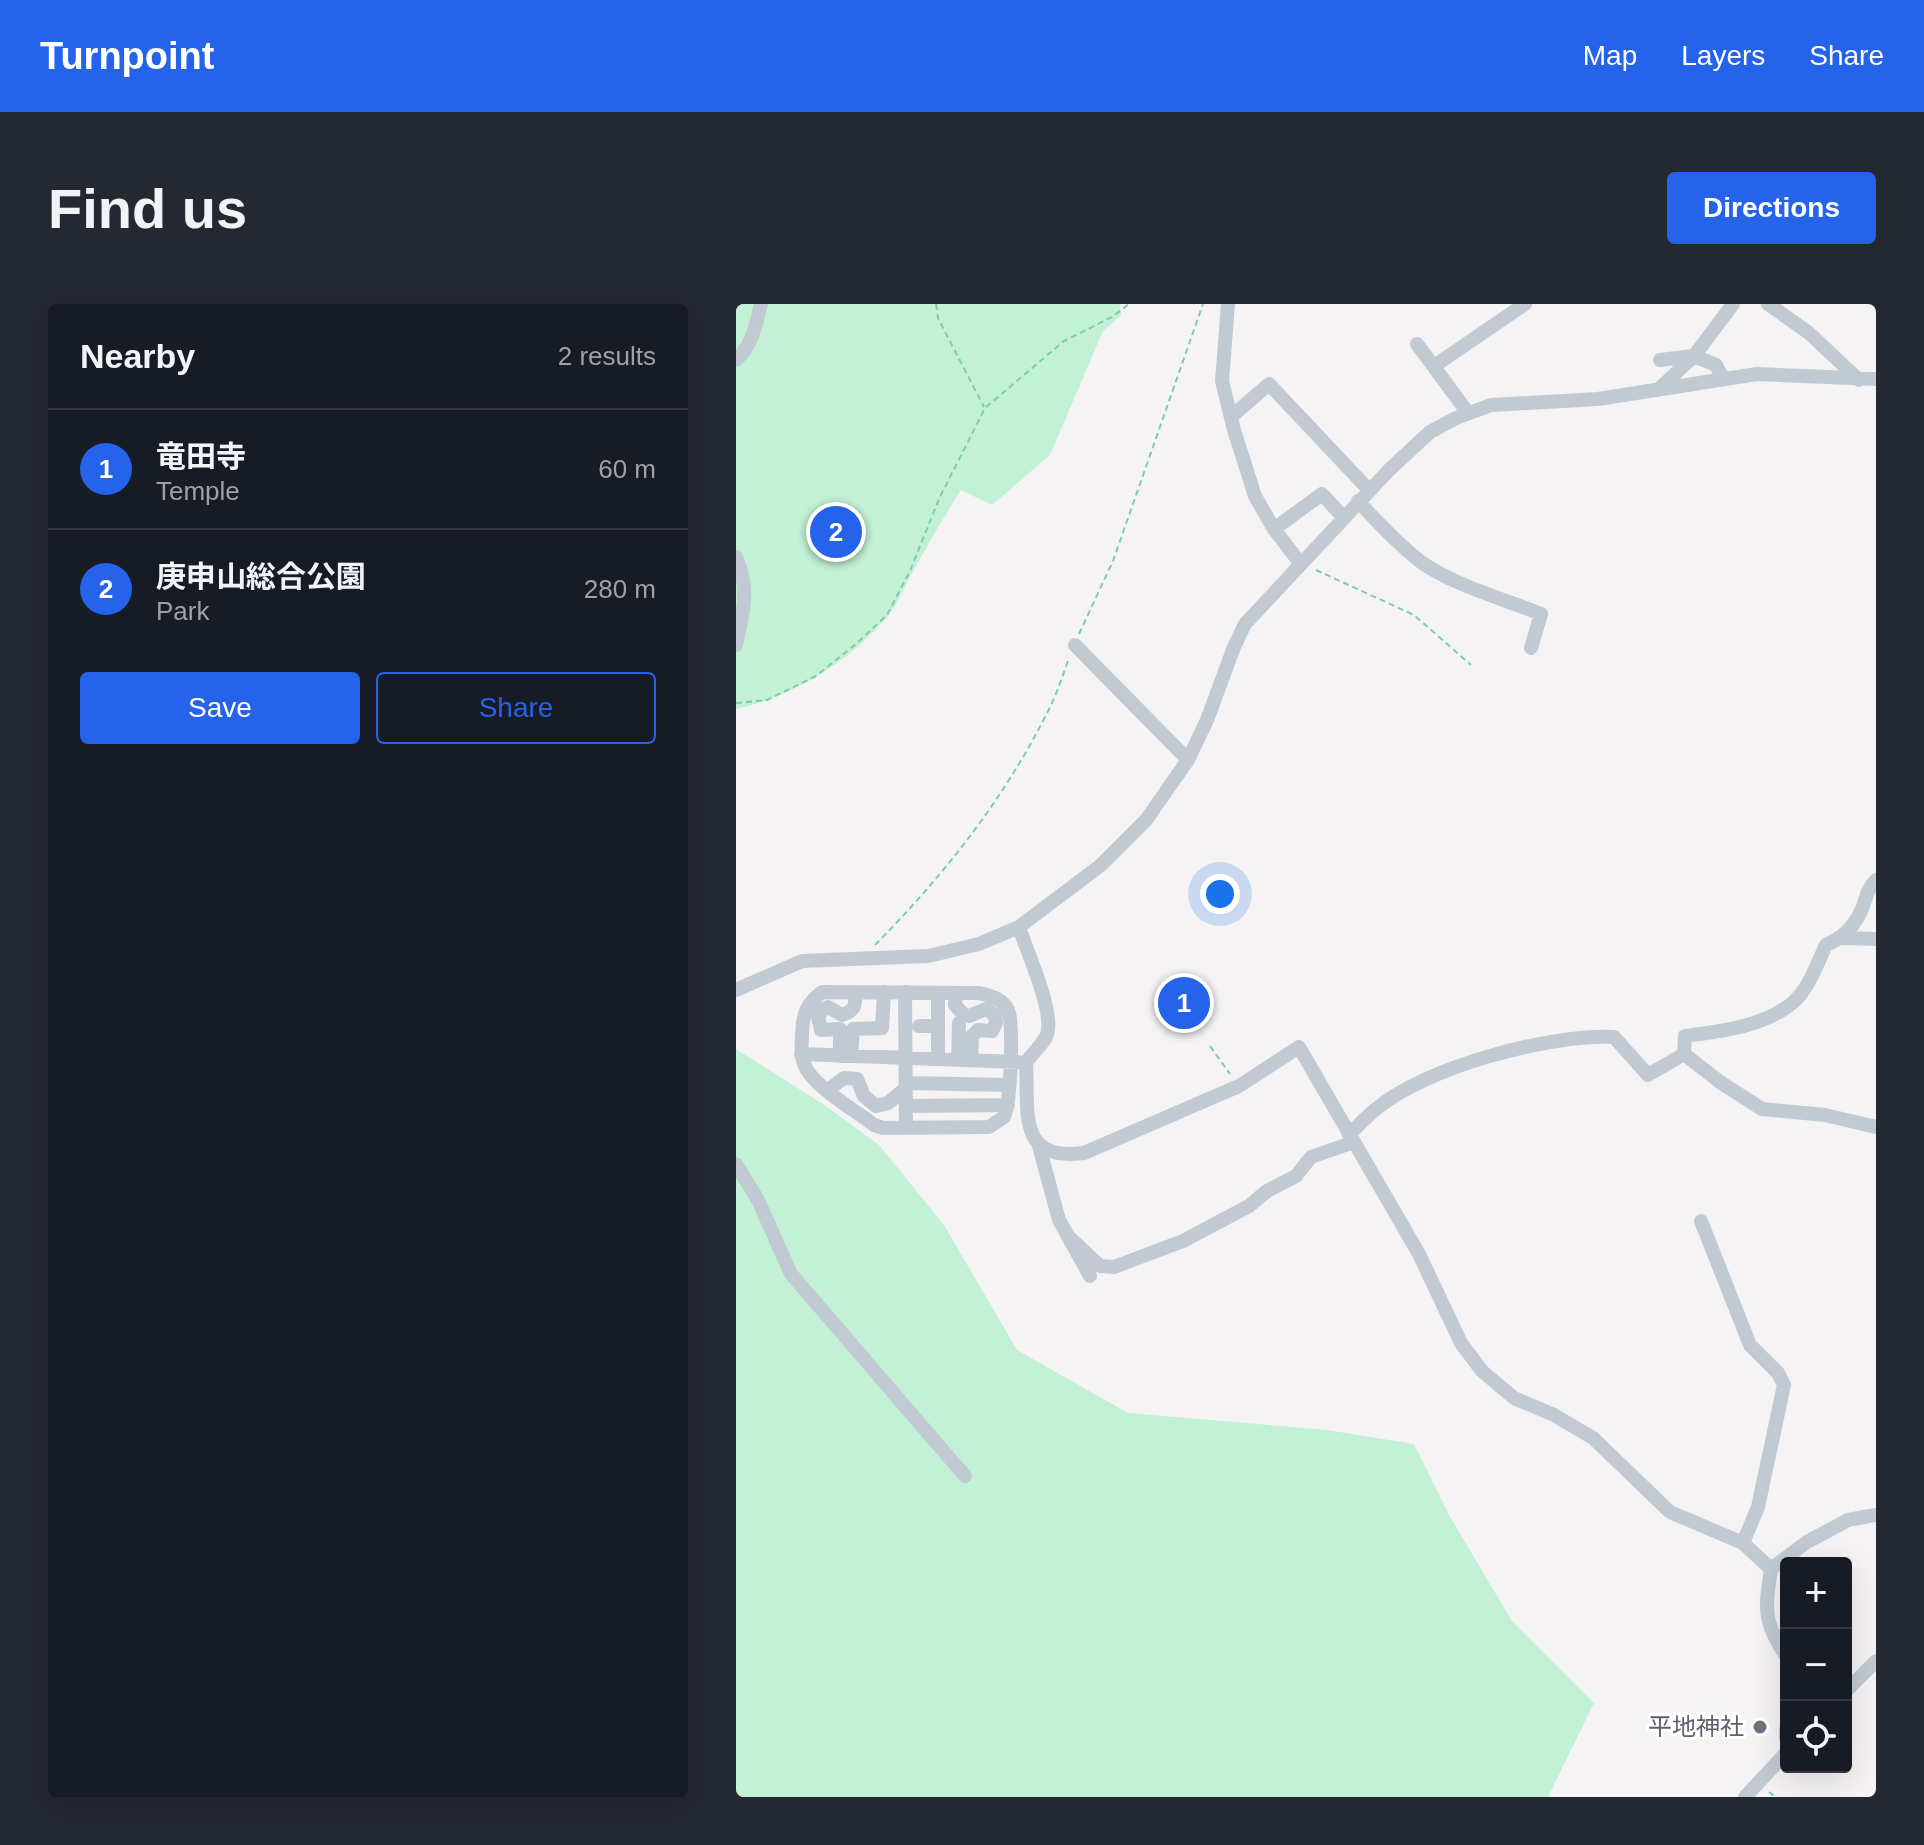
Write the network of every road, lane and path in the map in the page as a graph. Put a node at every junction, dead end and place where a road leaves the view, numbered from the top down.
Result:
1 (761, 304) edge
2 (936, 304) edge
3 (1129, 304) edge
4 (1203, 304) edge
5 (1228, 304) edge
6 (1525, 304) edge
7 (1733, 304) edge
8 (1768, 304) edge
9 (1417, 344) dead end
10 (1694, 356) junction
11 (736, 360) edge
12 (1660, 360) dead end
13 (1434, 366) junction
14 (1723, 379) junction
15 (1876, 379) edge
16 (1859, 380) junction
17 (1660, 388) junction
18 (1876, 388) edge
19 (985, 408) junction
20 (1468, 413) junction
21 (1232, 416) junction
22 (1364, 496) junction
23 (1343, 517) junction
24 (1274, 529) junction
25 (736, 557) edge
26 (1300, 563) junction
27 (736, 645) edge
28 (1075, 645) junction
29 (1531, 648) dead end
30 (1471, 665) dead end
31 (736, 703) edge
32 (1188, 760) junction
33 (1876, 880) edge
34 (1019, 927) junction
35 (1841, 938) junction
36 (1876, 939) edge
37 (863, 957) junction
38 (736, 990) edge
39 (855, 992) junction
40 (884, 992) junction
41 (905, 992) junction
42 (938, 993) junction
43 (956, 993) junction
44 (959, 1023) dead end
45 (919, 1026) dead end
46 (938, 1026) junction
47 (1210, 1046) dead end
48 (801, 1054) junction
49 (1684, 1054) junction
50 (845, 1056) junction
51 (906, 1058) junction
52 (938, 1059) junction
53 (965, 1060) junction
54 (1010, 1061) junction
55 (1026, 1062) junction
56 (1235, 1081) dead end
57 (906, 1085) junction
58 (1009, 1085) junction
59 (828, 1090) junction
60 (1008, 1105) junction
61 (906, 1106) junction
62 (906, 1127) junction
63 (1876, 1127) edge
64 (1351, 1138) junction
65 (1039, 1146) junction
66 (736, 1164) edge
67 (1701, 1221) dead end
68 (1069, 1237) junction
69 (1090, 1276) dead end
70 (965, 1476) dead end
71 (1876, 1515) edge
72 (1743, 1543) junction
73 (1771, 1569) junction
74 (1780, 1647) edge
75 (1876, 1661) edge
76 (1852, 1685) edge
77 (1780, 1759) edge
78 (1745, 1797) edge

1 - 11 street
2 - 19 path
3 - 19 path
4 - 28 path
5 - 21 street
6 - 13 street
7 - 10 street
8 - 16 street
9 - 13 street
10 - 12 street
10 - 14 street
10 - 17 street
13 - 20 street
14 - 16 street
14 - 17 street
15 - 16 street
16 - 18 street
17 - 20 street
19 - 31 path
20 - 22 street
21 - 22 street
21 - 24 street
22 - 23 street
22 - 29 street
23 - 24 street
23 - 26 street
24 - 26 street
25 - 27 street
26 - 30 path
26 - 32 street
28 - 32 street
28 - 37 path
32 - 34 street
33 - 35 street
34 - 37 street
34 - 55 street
35 - 36 street
35 - 49 street
37 - 38 street
39 - 40 street
39 - 48 street
39 - 50 street
40 - 41 street
40 - 50 street
41 - 42 street
41 - 51 street
42 - 43 street
42 - 46 street
43 - 53 street
43 - 54 street
44 - 53 street
45 - 46 street
46 - 52 street
47 - 56 path
48 - 50 street
48 - 59 street
49 - 63 street
49 - 64 street
50 - 51 street
51 - 52 street
51 - 57 street
52 - 53 street
53 - 54 street
54 - 55 street
54 - 58 street
55 - 65 street
57 - 58 street
57 - 59 street
57 - 61 street
58 - 60 street
59 - 62 street
60 - 61 street
60 - 62 street
61 - 62 street
64 - 65 street
64 - 68 street
64 - 72 street
65 - 68 street
66 - 70 street
67 - 72 street
68 - 69 street
71 - 73 street
72 - 73 street
73 - 74 street
75 - 76 street
77 - 78 street

